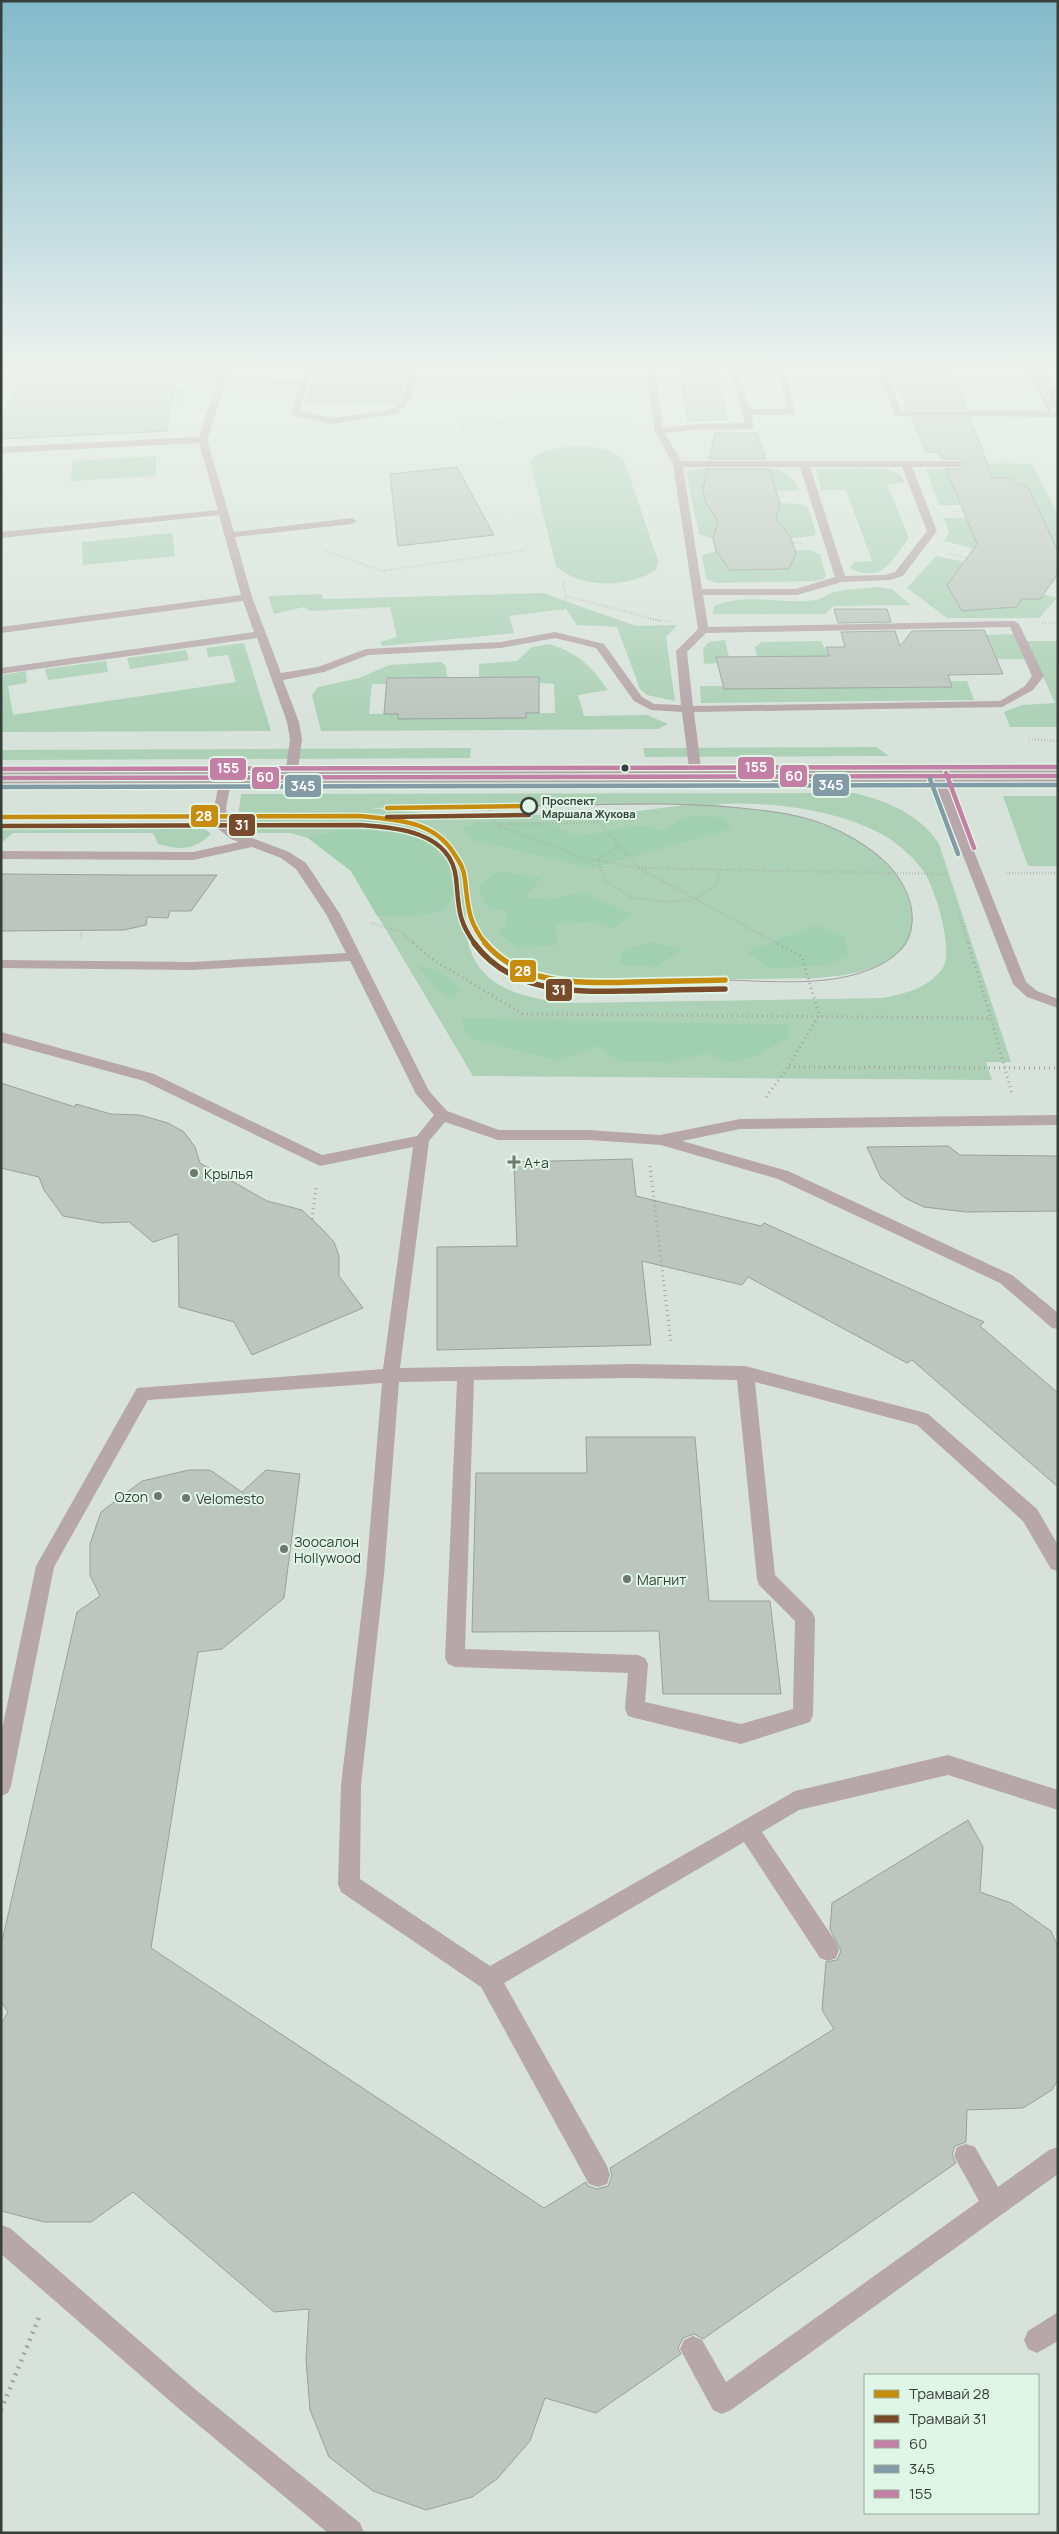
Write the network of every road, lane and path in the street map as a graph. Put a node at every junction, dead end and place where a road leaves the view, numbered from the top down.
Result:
1 (216, 483) edge
2 (681, 483) edge
3 (810, 483) edge
4 (913, 483) edge
5 (224, 512) junction
6 (352, 521) dead end
7 (269, 531) junction
8 (1, 535) edge
9 (230, 535) junction
10 (527, 550) dead end
11 (841, 579) junction
12 (1047, 580) dead end
13 (1058, 582) edge
14 (697, 592) junction
15 (566, 596) dead end
16 (247, 597) junction
17 (702, 628) junction
18 (1, 630) edge
19 (261, 634) junction
20 (1, 671) edge
21 (278, 677) junction
22 (688, 709) junction
23 (1029, 739) dead end
24 (1058, 741) edge
25 (291, 776) junction
26 (696, 776) junction
27 (938, 776) junction
28 (1058, 776) edge
29 (226, 777) junction
30 (1, 778) edge
31 (485, 800) dead end
32 (496, 825) junction
33 (252, 843) junction
34 (619, 846) junction
35 (1, 855) edge
36 (598, 860) junction
37 (639, 868) junction
38 (720, 870) junction
39 (946, 874) dead end
40 (696, 899) junction
41 (334, 914) junction
42 (353, 957) junction
43 (1, 964) edge
44 (1058, 1004) edge
45 (819, 1015) junction
46 (1, 1037) edge
47 (788, 1067) junction
48 (1006, 1068) junction
49 (1058, 1068) edge
50 (442, 1115) junction
51 (1021, 1120) junction
52 (1058, 1120) edge
53 (740, 1124) junction
54 (654, 1139) junction
55 (422, 1140) junction
56 (320, 1161) junction
57 (312, 1219) dead end
58 (1058, 1324) edge
59 (671, 1342) dead end
60 (744, 1373) junction
61 (466, 1374) junction
62 (391, 1375) junction
63 (1058, 1563) edge
64 (1, 1786) edge
65 (1058, 1800) edge
66 (748, 1830) junction
67 (828, 1950) dead end
68 (489, 1979) junction
69 (966, 2156) dead end
70 (1058, 2159) edge
71 (598, 2174) dead end
72 (995, 2206) junction
73 (1, 2237) edge
74 (53, 2282) junction
75 (1058, 2325) edge
76 (1037, 2340) dead end
77 (693, 2349) dead end
78 (1, 2410) edge
79 (350, 2533) edge

1 - 5 lane
2 - 14 lane
3 - 11 lane
4 - 11 lane
5 - 8 lane
5 - 9 lane
6 - 7 lane
7 - 9 lane
7 - 10 path
9 - 16 lane
11 - 14 lane
12 - 13 path
14 - 17 lane
15 - 17 path
16 - 18 lane
16 - 19 lane
17 - 22 lane
17 - 22 lane
19 - 20 lane
19 - 21 lane
21 - 22 lane
21 - 25 lane
22 - 26 lane
23 - 24 path
25 - 26 street
25 - 29 street
26 - 27 street
27 - 28 street
27 - 44 lane
29 - 30 street
29 - 33 lane
31 - 32 path
32 - 34 path
32 - 36 path
33 - 35 lane
33 - 41 lane
34 - 36 path
34 - 37 path
36 - 37 path
36 - 40 path
37 - 38 path
37 - 40 path
38 - 39 path
38 - 40 path
40 - 45 path
41 - 42 lane
41 - 45 path
42 - 43 lane
42 - 50 lane
45 - 47 path
45 - 48 path
46 - 56 lane
47 - 48 path
47 - 53 path
48 - 49 path
48 - 51 path
50 - 54 lane
50 - 55 lane
51 - 52 lane
51 - 53 lane
53 - 54 lane
54 - 58 lane
54 - 59 path
55 - 56 lane
55 - 62 lane
56 - 57 path
60 - 61 lane
60 - 61 lane
60 - 63 lane
61 - 62 lane
62 - 64 lane
62 - 68 lane
65 - 66 lane
66 - 67 lane
66 - 68 lane
68 - 71 lane
69 - 72 lane
70 - 72 lane
72 - 77 lane
73 - 74 lane
74 - 78 path
74 - 79 lane
75 - 76 lane

